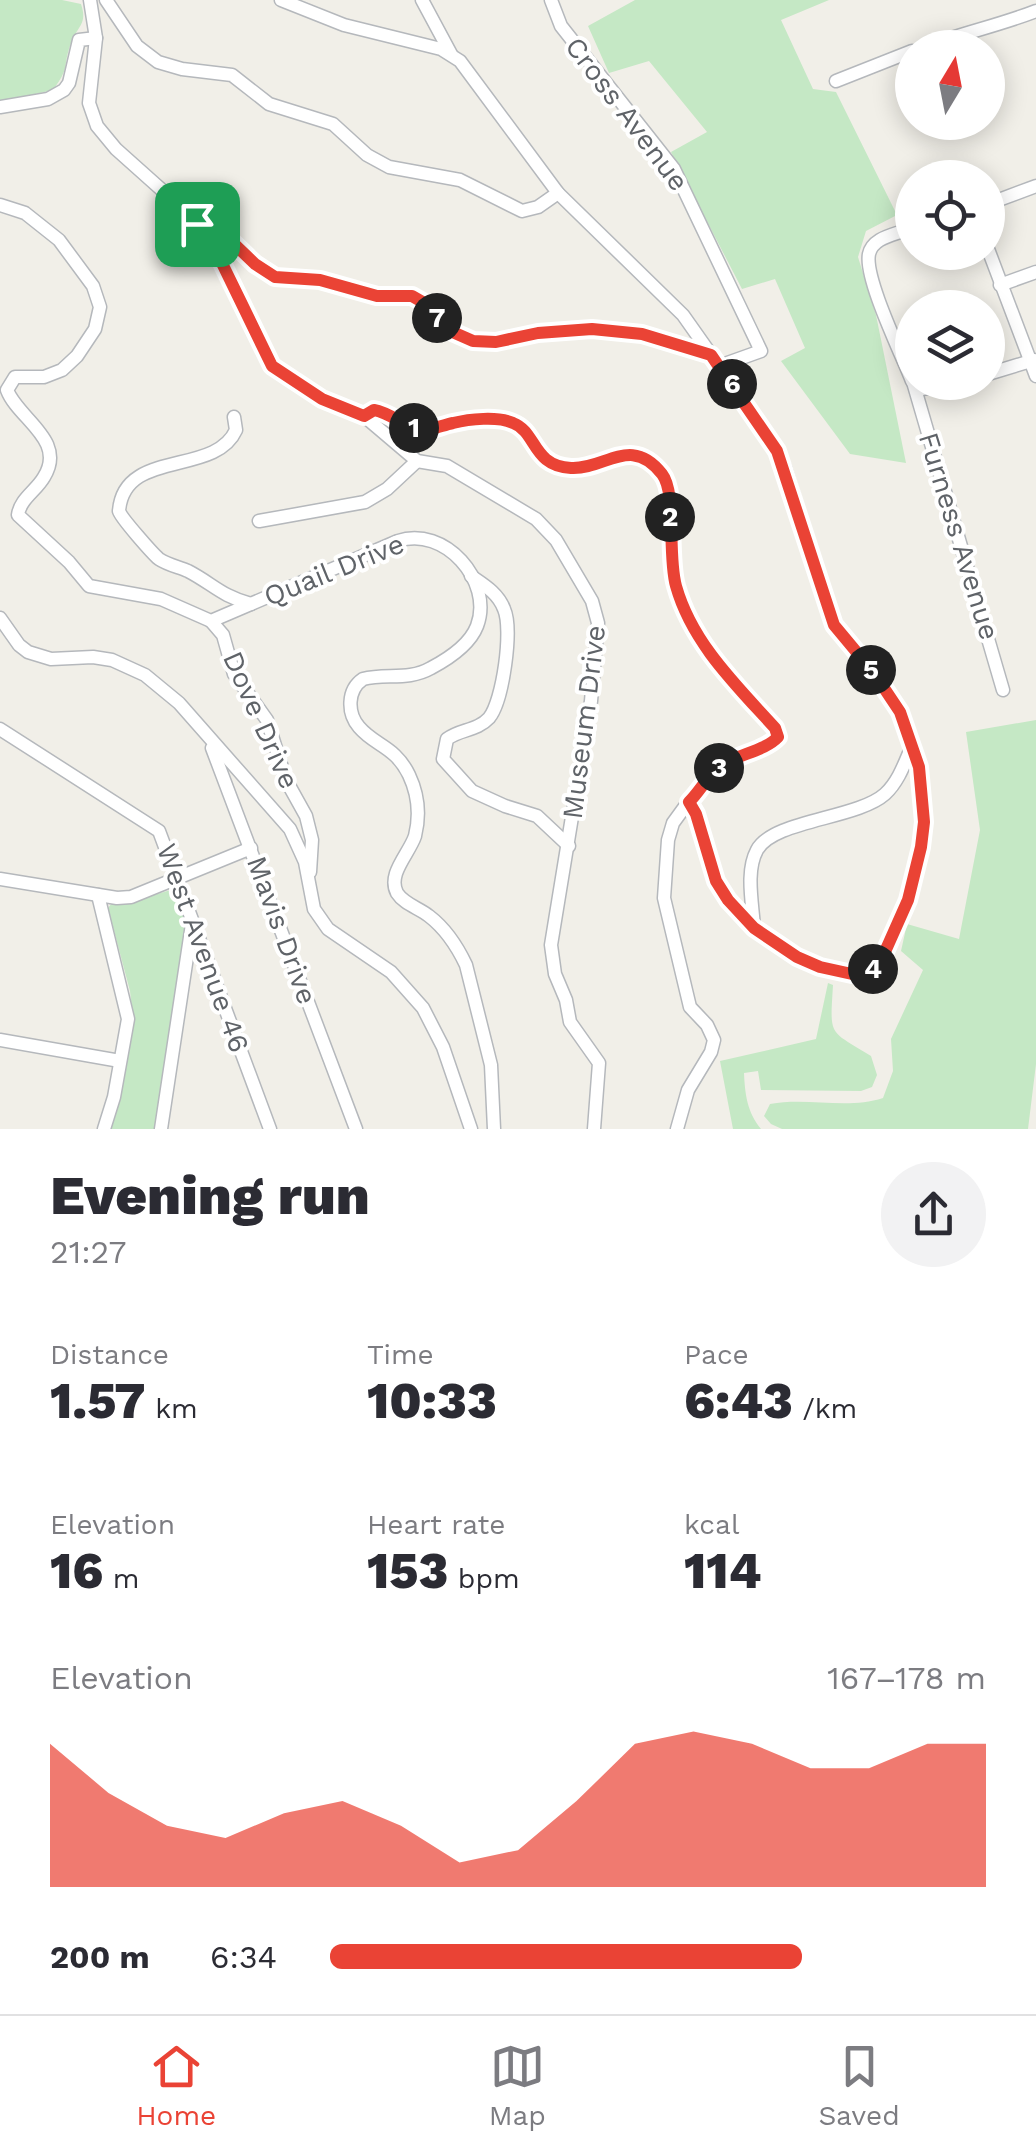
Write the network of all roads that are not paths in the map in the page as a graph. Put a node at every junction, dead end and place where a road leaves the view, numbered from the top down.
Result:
1 (90, 0) edge
2 (106, 0) edge
3 (281, 0) edge
4 (422, 0) edge
5 (551, 0) edge
6 (1030, 0) edge
7 (1035, 11) edge
8 (968, 30) edge
9 (96, 38) junction
10 (451, 54) junction
11 (895, 58) edge
12 (836, 81) dead end
13 (0, 107) edge
14 (1036, 186) edge
15 (558, 192) junction
16 (1005, 198) edge
17 (0, 205) edge
18 (197, 224) junction
19 (895, 234) edge
20 (995, 270) edge
21 (1036, 272) edge
22 (1000, 286) junction
23 (895, 336) edge
24 (1033, 360) edge
25 (715, 361) junction
26 (1005, 369) edge
27 (1036, 376) edge
28 (918, 400) edge
29 (234, 416) dead end
30 (364, 416) junction
31 (417, 461) junction
32 (259, 521) dead end
33 (466, 570) junction
34 (251, 604) junction
35 (0, 618) edge
36 (211, 621) junction
37 (1003, 690) dead end
38 (0, 729) edge
39 (204, 734) junction
40 (912, 745) junction
41 (689, 802) junction
42 (569, 846) junction
43 (251, 848) junction
44 (177, 878) junction
45 (0, 879) edge
46 (308, 880) junction
47 (98, 895) junction
48 (192, 921) junction
49 (754, 928) junction
50 (0, 1040) edge
51 (120, 1061) junction
52 (104, 1129) edge
53 (161, 1129) edge
54 (270, 1129) edge
55 (356, 1129) edge
56 (471, 1129) edge
57 (494, 1129) edge
58 (594, 1129) edge
59 (677, 1129) edge

1 - 9 street, Museum Drive
2 - 15 street
3 - 10 street
4 - 10 street
5 - 25 street, Cross Avenue
6 - 7 street
7 - 8 street
9 - 13 street
9 - 18 street, Museum Drive
10 - 15 street
11 - 12 street
14 - 16 street
15 - 25 street
17 - 36 street
18 - 25 street
18 - 30 street, Museum Drive
19 - 23 street, Furness Avenue
20 - 22 street
21 - 22 street
22 - 24 street
24 - 26 street
24 - 27 street
25 - 40 street
28 - 37 street, Furness Avenue
29 - 34 street
30 - 31 street, Museum Drive
30 - 41 street
31 - 32 street
31 - 42 street, Museum Drive
33 - 34 street, Quail Drive
33 - 42 street, Quail Drive
33 - 57 street
34 - 36 street, Quail Drive
35 - 39 street
36 - 46 street, Dove Drive
38 - 44 street, West Avenue 46
39 - 43 street, Mavis Drive
39 - 46 street
40 - 49 street
40 - 49 street
41 - 49 street
41 - 59 street
42 - 58 street, Museum Drive
43 - 44 street
43 - 55 street, Mavis Drive
44 - 47 street
44 - 48 street, West Avenue 46
45 - 47 street
46 - 56 street
47 - 51 street
48 - 53 street
48 - 54 street, West Avenue 46
50 - 51 street
51 - 52 street

